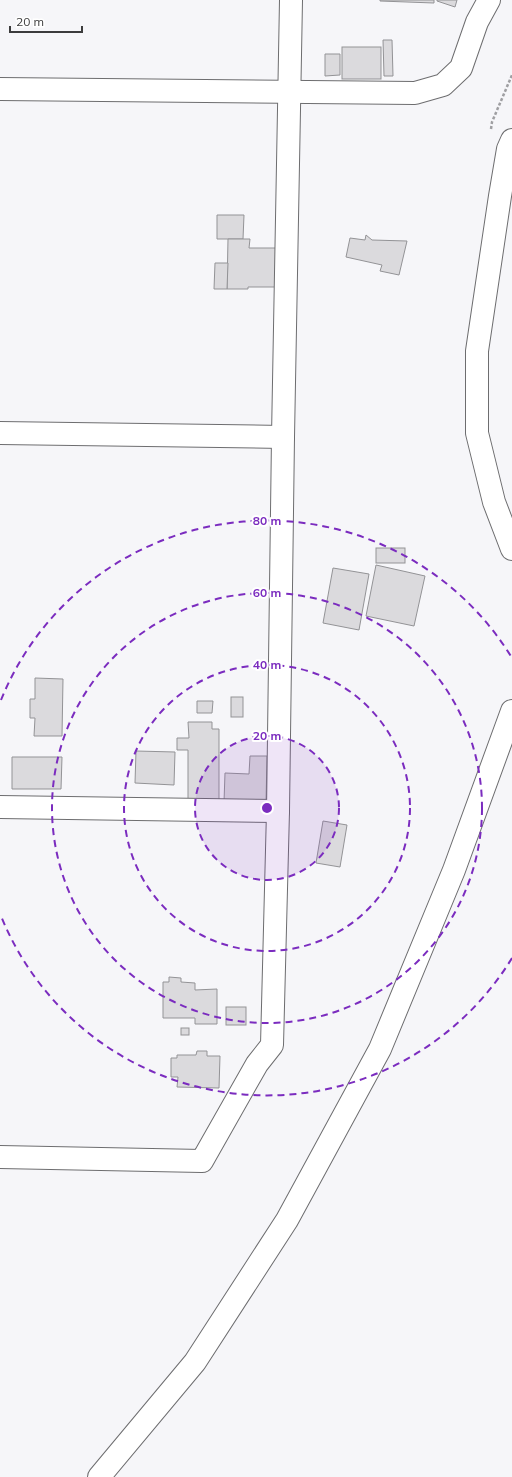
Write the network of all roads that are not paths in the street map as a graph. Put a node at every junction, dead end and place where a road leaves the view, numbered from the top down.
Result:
1 (291, 0) edge
2 (472, 0) edge
3 (489, 0) edge
4 (477, 22) junction
5 (0, 89) edge
6 (290, 92) junction
7 (512, 140) edge
8 (0, 433) edge
9 (283, 437) junction
10 (512, 550) edge
11 (512, 711) edge
12 (0, 807) edge
13 (278, 811) junction
14 (0, 1157) edge
15 (99, 1477) edge

1 - 6 street
2 - 4 street
3 - 4 street
4 - 6 street
5 - 6 street
6 - 9 street
7 - 10 street
8 - 9 street
9 - 13 street
11 - 15 street
12 - 13 street
13 - 14 street

